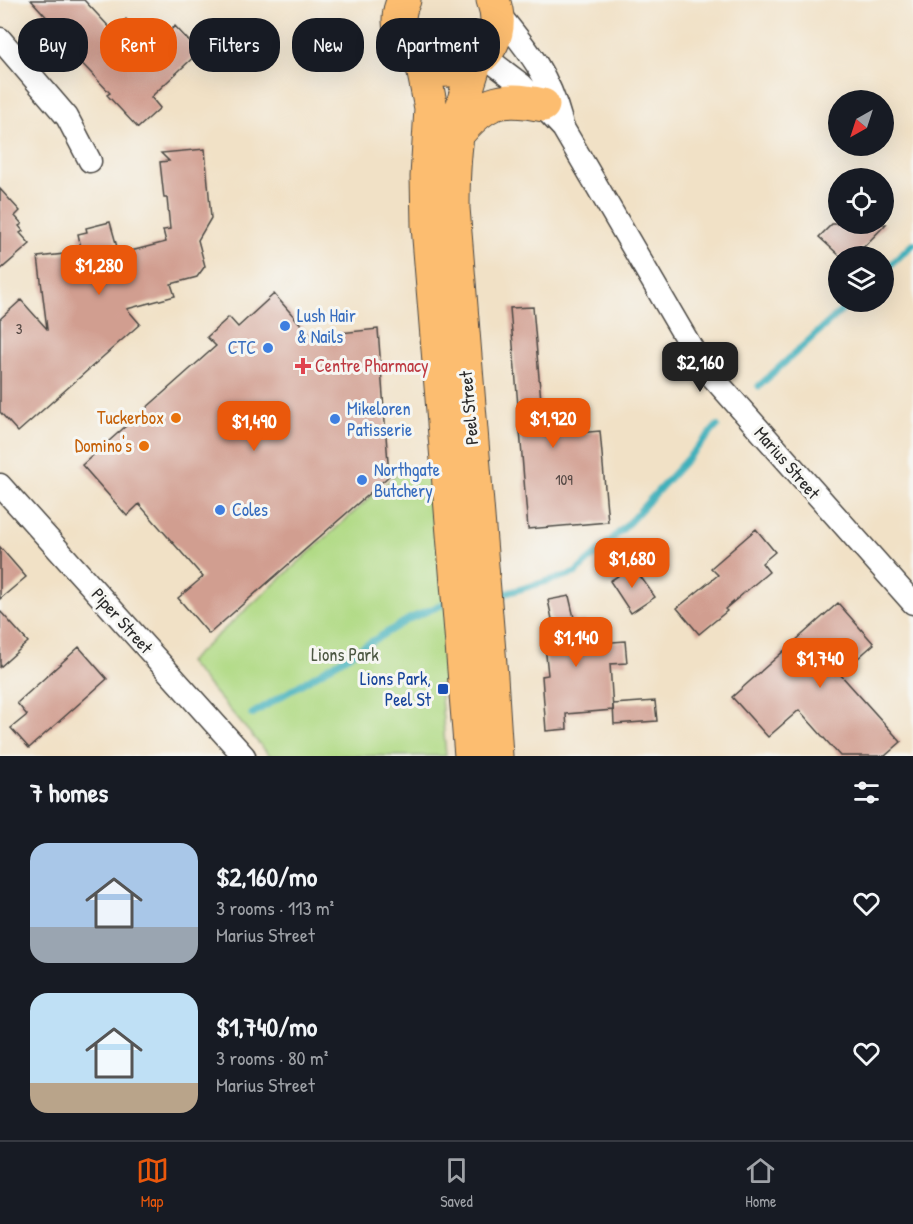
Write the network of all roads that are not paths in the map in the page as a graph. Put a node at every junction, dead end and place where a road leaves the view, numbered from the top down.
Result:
1 (495, 6) edge
2 (0, 39) edge
3 (500, 68) edge
4 (424, 72) edge
5 (474, 72) edge
6 (553, 117) junction
7 (455, 137) junction
8 (90, 161) dead end
9 (0, 485) edge
10 (913, 603) edge
11 (244, 756) edge
12 (471, 756) edge
13 (496, 756) edge

1 - 6 street, Marius Street
2 - 8 street
3 - 6 street, Marius Street
4 - 12 main road, Peel Street
5 - 7 main road, Peel Street
6 - 7 main road
6 - 10 street, Marius Street
7 - 13 main road, Peel Street
9 - 11 street, Piper Street

